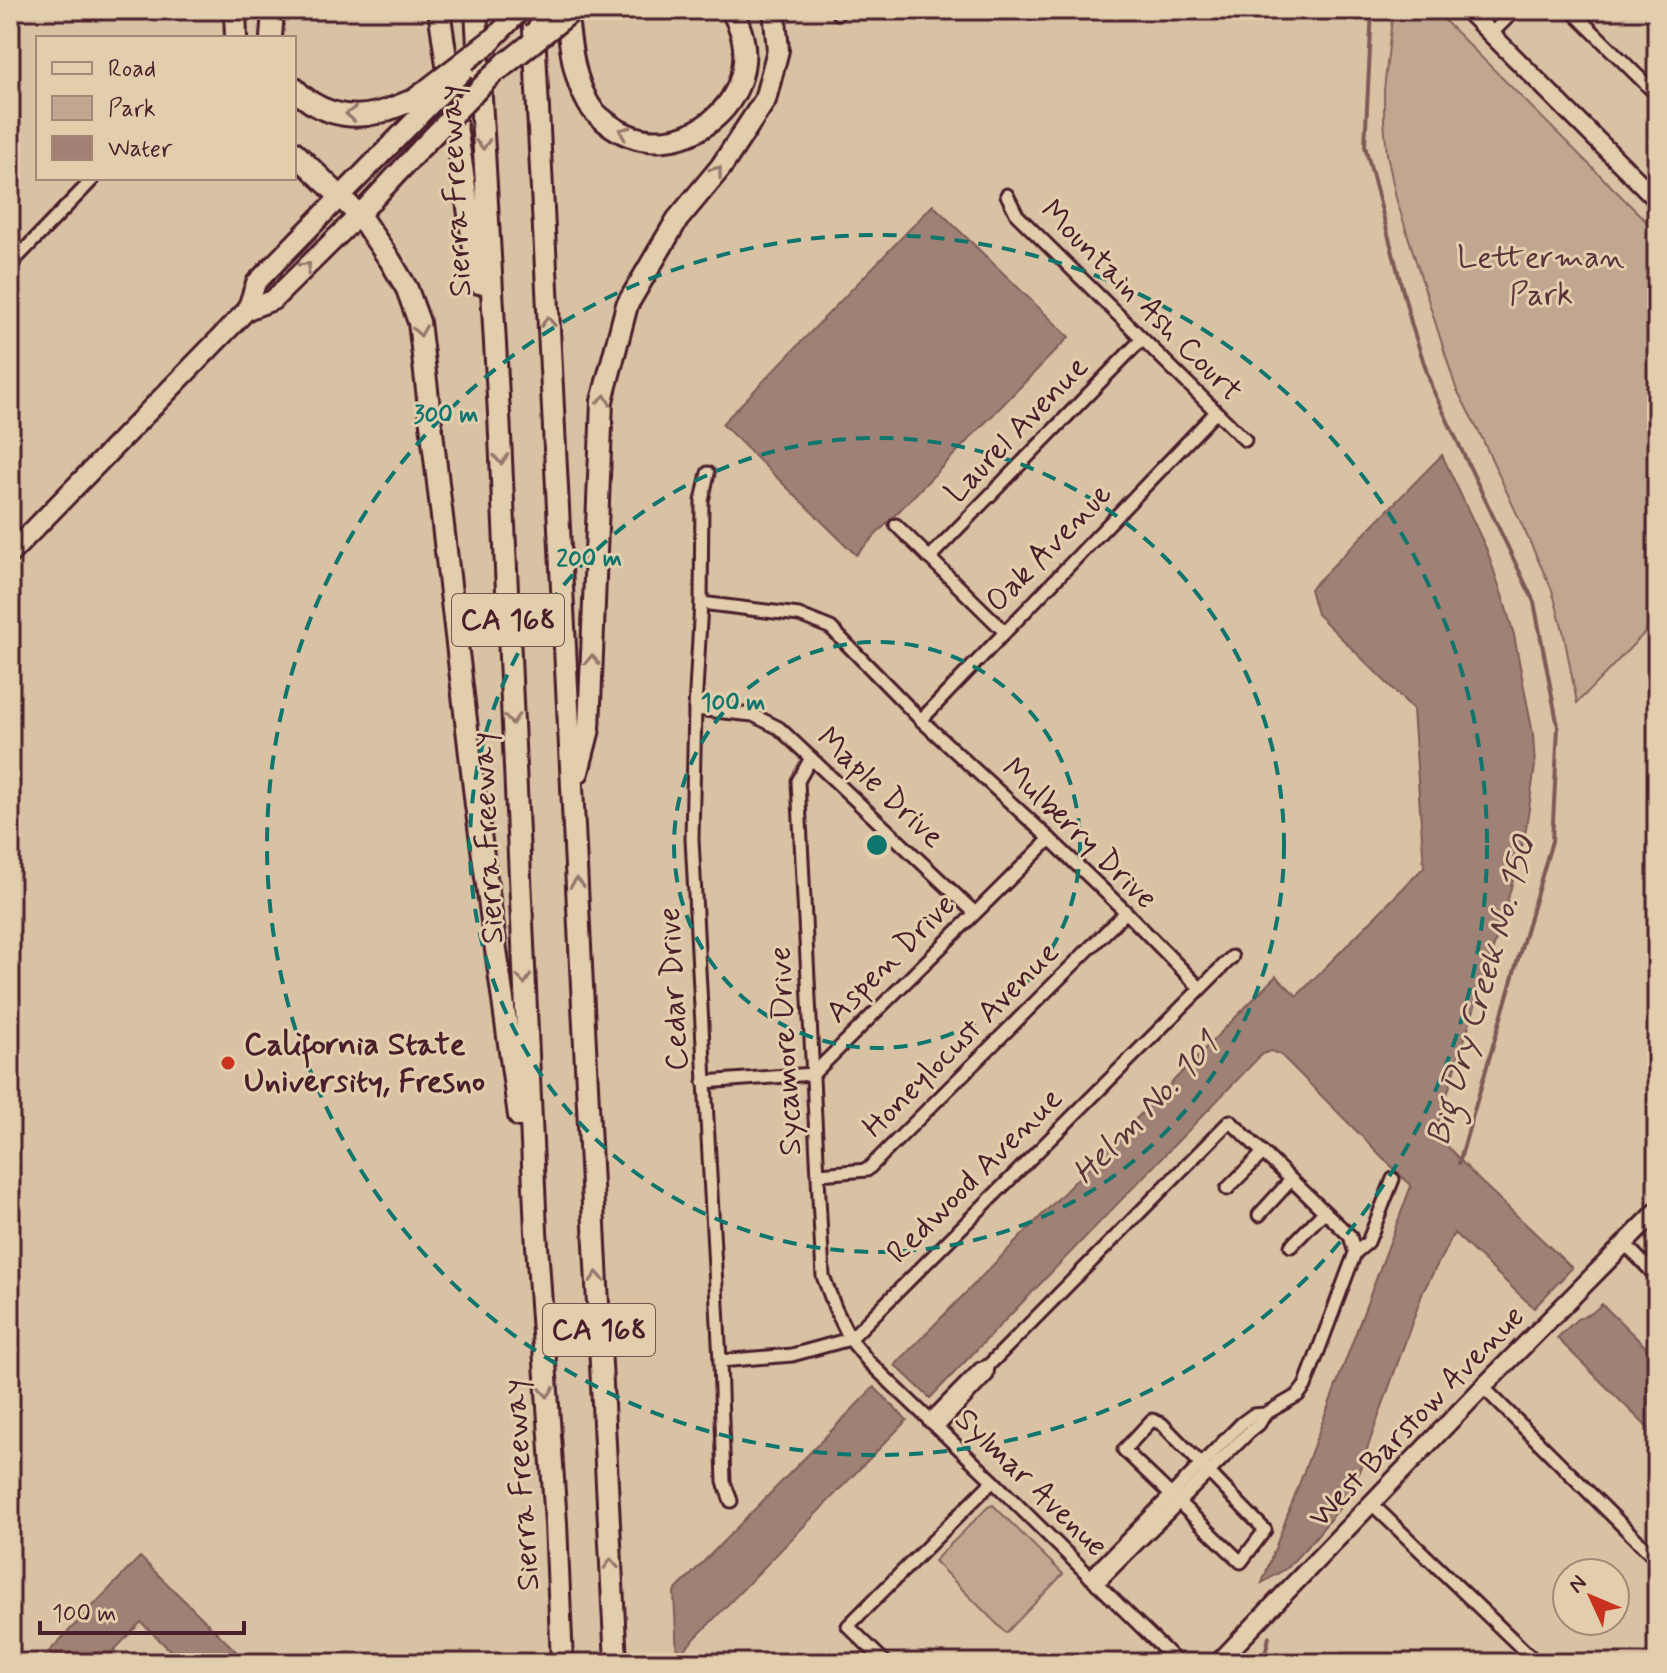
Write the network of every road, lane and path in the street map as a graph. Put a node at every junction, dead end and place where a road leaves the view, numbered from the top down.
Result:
1 (235, 10) edge
2 (273, 10) edge
3 (439, 10) edge
4 (476, 10) edge
5 (521, 10) edge
6 (533, 10) edge
7 (555, 10) edge
8 (566, 10) edge
9 (573, 10) edge
10 (731, 10) edge
11 (774, 10) edge
12 (1467, 10) edge
13 (1515, 10) edge
14 (1571, 10) edge
15 (1491, 34) junction
16 (236, 36) edge
17 (271, 36) edge
18 (492, 40) joint
19 (497, 71) junction
20 (296, 90) edge
21 (1657, 95) edge
22 (417, 108) junction
23 (296, 154) edge
24 (92, 180) edge
25 (1007, 195) dead end
26 (340, 197) junction
27 (1657, 200) edge
28 (359, 215) junction
29 (10, 265) edge
30 (247, 310) junction
31 (1142, 339) junction
32 (1216, 412) junction
33 (499, 414) junction
34 (1245, 440) dead end
35 (708, 473) dead end
36 (896, 525) dead end
37 (10, 554) edge
38 (929, 558) junction
39 (701, 603) junction
40 (1005, 632) junction
41 (695, 709) junction
42 (921, 720) junction
43 (811, 758) junction
44 (572, 791) junction
45 (1050, 839) junction
46 (1126, 912) junction
47 (975, 913) junction
48 (1232, 957) dead end
49 (1200, 988) junction
50 (813, 1074) junction
51 (704, 1082) junction
52 (1263, 1153) junction
53 (819, 1174) junction
54 (1393, 1179) dead end
55 (1291, 1180) junction
56 (1227, 1189) dead end
57 (1657, 1211) edge
58 (1324, 1212) junction
59 (1259, 1215) dead end
60 (536, 1231) junction
61 (1625, 1244) junction
62 (1291, 1246) dead end
63 (1355, 1253) junction
64 (1657, 1277) edge
65 (850, 1339) junction
66 (720, 1361) junction
67 (1483, 1387) junction
68 (933, 1424) junction
69 (1205, 1468) junction
70 (993, 1481) junction
71 (1175, 1498) junction
72 (731, 1501) dead end
73 (1371, 1503) junction
74 (1657, 1560) edge
75 (1094, 1580) junction
76 (562, 1663) edge
77 (616, 1663) edge
78 (886, 1663) edge
79 (1178, 1663) edge
80 (1218, 1663) edge
81 (1537, 1663) edge

1 - 16 highway
2 - 17 highway
3 - 33 highway
4 -> 33 highway, Sierra Freeway / CA 168
5 - 18 main road, bridge
44 -> 6 highway, CA 168
7 - 19 main road, bridge
10 -> 8 highway
9 - 19 highway, bridge
44 -> 11 highway
12 - 15 main road
13 - 15 street
14 - 21 street
15 - 27 main road
18 - 22 highway, bridge
19 - 28 main road, bridge
22 -> 20 highway
22 - 26 main road
23 - 26 highway
24 - 29 street
25 - 31 street, Mountain Ash Court
26 - 28 highway
26 - 30 main road
30 -> 28 main road
28 -> 60 highway
30 - 37 main road
31 - 32 street, Mountain Ash Court
31 - 38 street, Laurel Avenue
32 - 34 street, Mountain Ash Court
32 - 40 street, Oak Avenue
33 -> 60 highway, Sierra Freeway / CA 168
35 - 39 street, Cedar Drive
36 - 38 street
38 - 40 street
39 - 41 street, Cedar Drive
39 - 42 street, Mulberry Drive
40 - 42 street, Oak Avenue
41 - 43 street, Maple Drive
41 - 51 street, Cedar Drive
42 - 45 street, Mulberry Drive
43 - 47 street, Maple Drive
43 - 50 street, Sycamore Drive
77 -> 44 highway, CA 168
45 - 46 street, Mulberry Drive
45 - 47 street, Aspen Drive
46 - 49 street, Mulberry Drive
46 - 53 street, Honeylocust Avenue
47 - 50 street, Aspen Drive
48 - 49 street, Redwood Avenue
49 - 65 street, Redwood Avenue
50 - 51 street
50 - 53 street, Sycamore Drive
51 - 66 street, Cedar Drive
52 - 55 street
52 - 56 street
52 - 68 street
53 - 65 street, Sycamore Drive
54 - 63 street
55 - 58 street
55 - 59 street
57 - 61 main road, West Barstow Avenue
58 - 62 street
58 - 63 street
60 -> 76 highway, Sierra Freeway / CA 168
61 - 64 street
61 - 67 main road, West Barstow Avenue
63 - 69 street
65 - 66 street, Redwood Avenue
65 - 68 street, Sylmar Avenue
66 - 72 street, Cedar Drive
67 - 73 main road, West Barstow Avenue
67 - 74 street
68 - 70 street, Sylmar Avenue
69 - 71 street
69 - 71 street
69 - 71 street
70 - 75 street, Sylmar Avenue
70 - 78 street
71 - 75 street
73 - 80 main road, West Barstow Avenue
73 - 81 street
75 - 79 street, Sylmar Avenue

